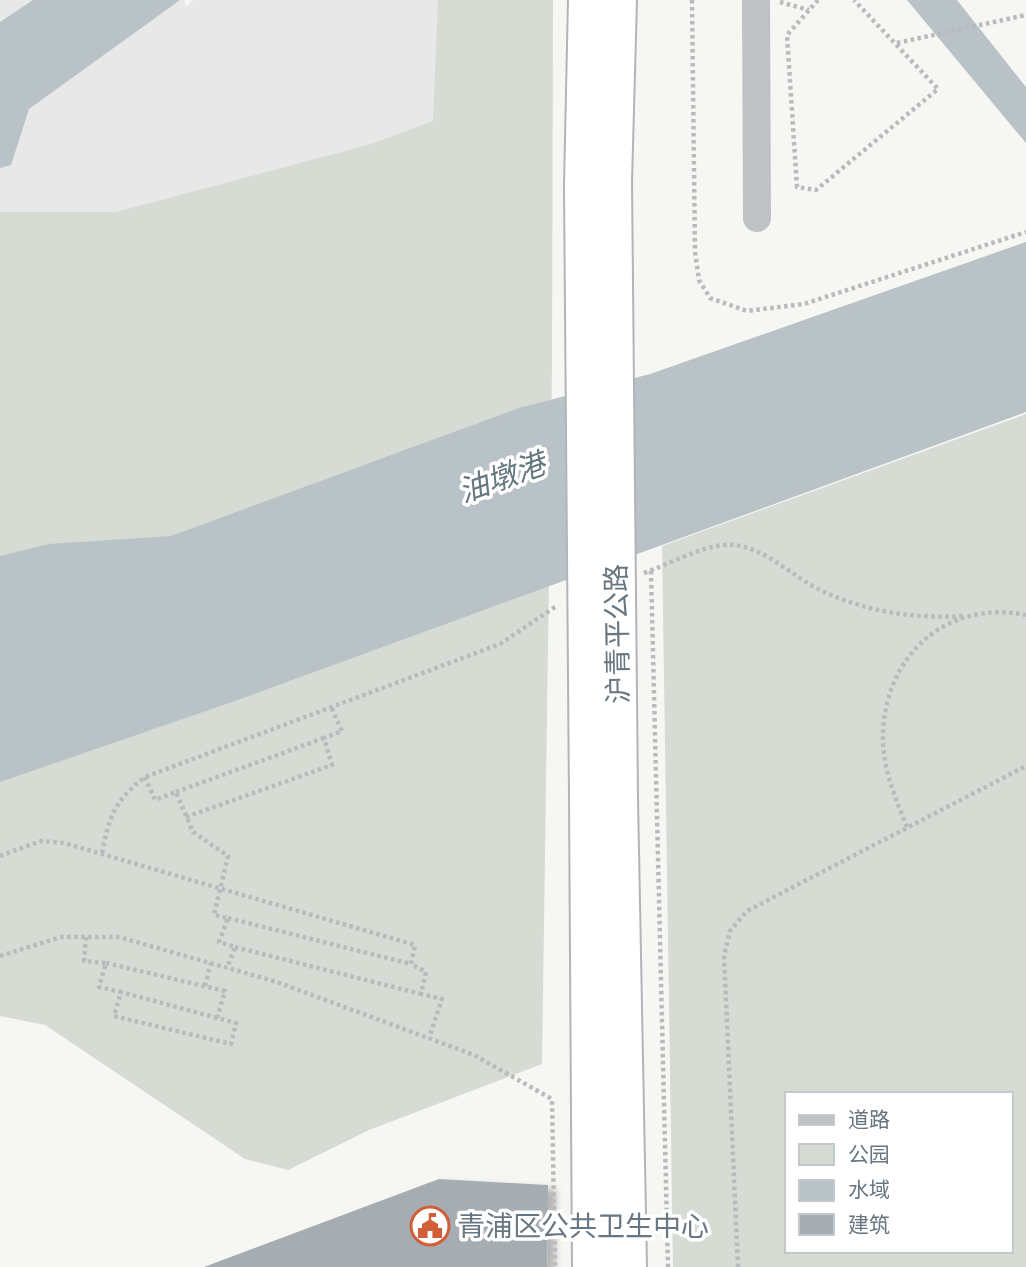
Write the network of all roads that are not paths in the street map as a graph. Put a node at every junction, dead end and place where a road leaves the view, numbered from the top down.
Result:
1 (587, 0) edge
2 (617, 0) edge
3 (757, 0) edge
4 (598, 183) junction
5 (757, 218) dead end
6 (604, 799) junction
7 (592, 1267) edge
8 (627, 1267) edge

1 - 4 highway, 沪青平公路
2 - 4 highway, 沪青平公路
3 - 5 lane
4 - 6 highway, 沪青平公路, bridge
6 - 7 highway, 沪青平公路
6 - 8 highway, 沪青平公路

